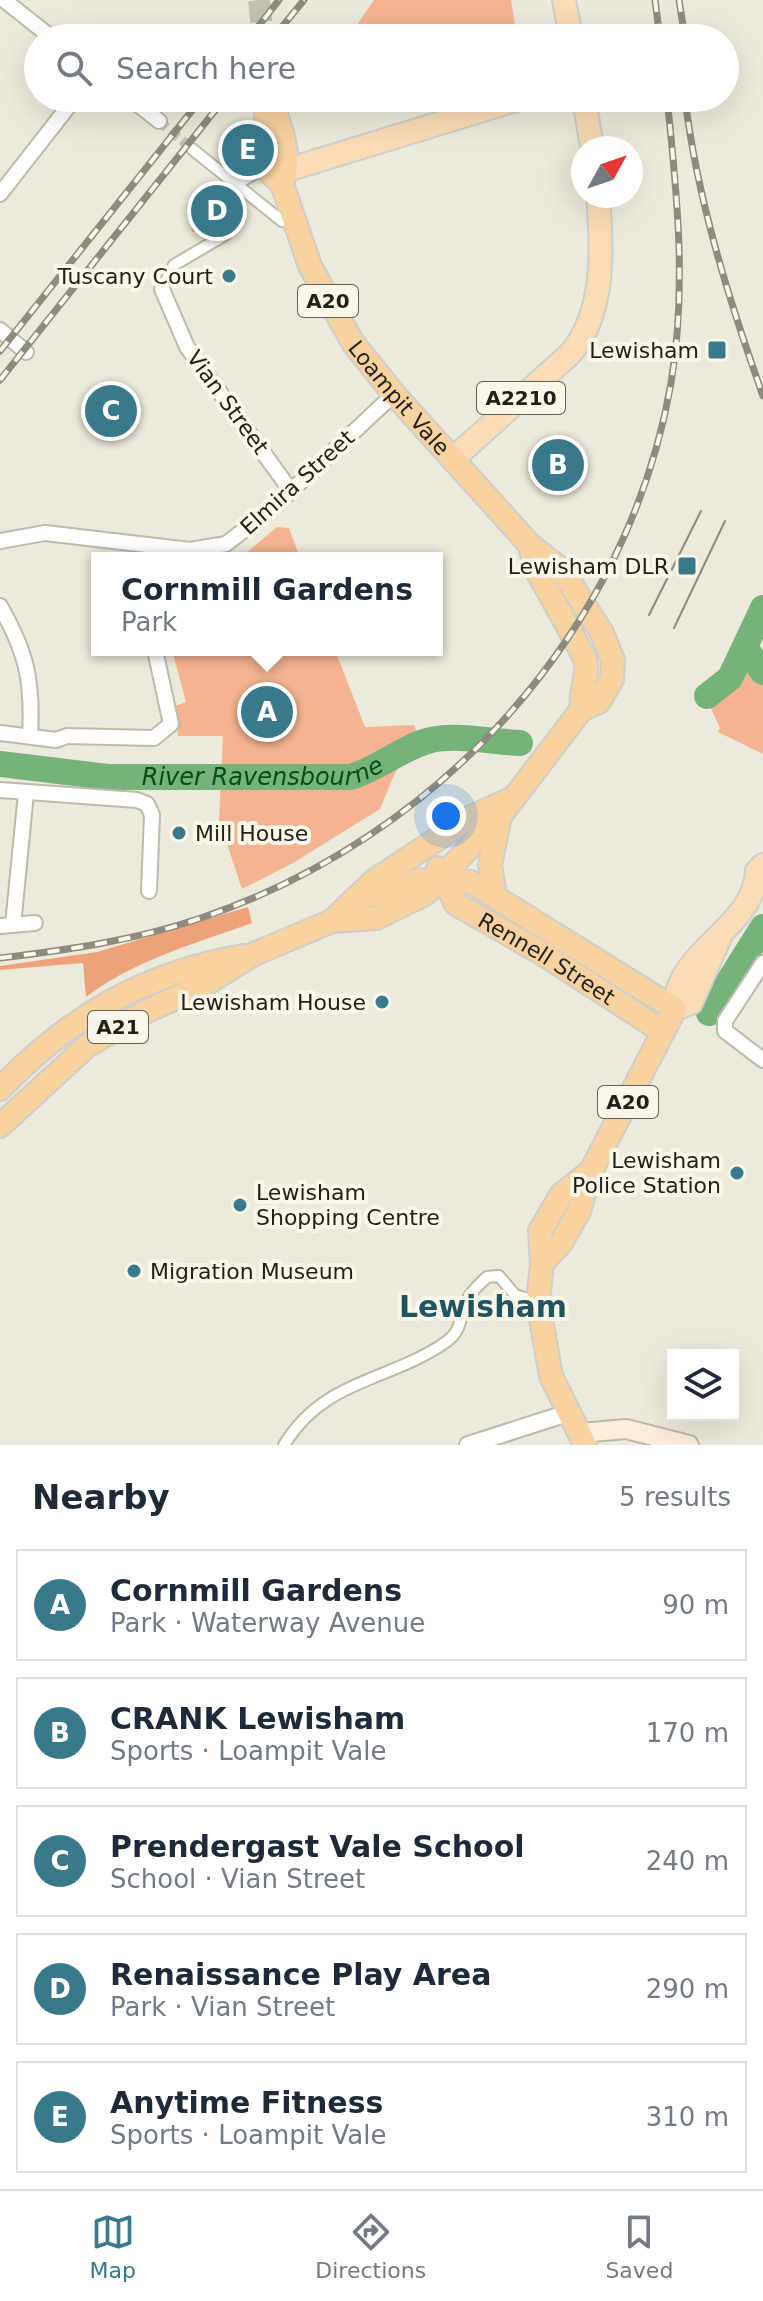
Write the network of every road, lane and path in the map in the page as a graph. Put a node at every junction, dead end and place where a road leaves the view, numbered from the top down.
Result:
1 (4, 0) edge
2 (564, 0) edge
3 (34, 24) edge
4 (568, 24) edge
5 (64, 112) edge
6 (148, 112) edge
7 (268, 112) edge
8 (480, 112) edge
9 (582, 112) edge
10 (159, 121) tunnel mouth
11 (589, 136) edge
12 (192, 149) tunnel mouth
13 (264, 168) dead end
14 (284, 177) junction
15 (235, 185) junction
16 (0, 194) edge
17 (598, 208) edge
18 (282, 221) dead end
19 (162, 289) joint
20 (0, 330) edge
21 (26, 352) dead end
22 (394, 394) junction
23 (453, 459) junction
24 (291, 491) junction
25 (0, 541) edge
26 (144, 551) edge
27 (0, 606) edge
28 (156, 656) edge
29 (582, 709) joint
30 (0, 733) edge
31 (30, 736) junction
32 (0, 790) edge
33 (26, 793) junction
34 (510, 803) junction
35 (443, 837) junction
36 (761, 878) edge
37 (440, 879) junction
38 (149, 891) dead end
39 (495, 895) junction
40 (354, 900) junction
41 (332, 921) junction
42 (35, 923) dead end
43 (7, 926) edge
44 (254, 954) junction
45 (763, 963) edge
46 (675, 1009) junction
47 (662, 1031) junction
48 (763, 1060) edge
49 (0, 1089) edge
50 (0, 1126) edge
51 (538, 1302) junction
52 (568, 1413) junction
53 (583, 1439) edge
54 (284, 1445) edge
55 (468, 1445) edge
56 (689, 1445) edge

1 - 3 street
2 - 4 main road
5 - 16 street
6 - 10 street
7 - 14 highway, Loampit Vale / A20
8 - 14 main road
9 - 11 main road
12 - 15 street
13 - 15 street
14 - 22 highway, Loampit Vale / A20
15 - 18 street
15 - 19 street, Vian Street
17 - 23 main road, A2210
19 - 24 street, Vian Street
20 - 21 street
22 - 23 highway, Loampit Vale / A20
22 - 24 street, Elmira Street
23 - 29 highway, Loampit Vale / A20
24 - 26 street, Elmira Street
25 - 26 street, Elmira Street
27 - 31 street
28 - 31 street
29 - 34 highway, Rennell Street / A20
30 - 31 street
32 - 33 street
33 - 38 street
33 - 43 street
34 - 35 highway, Rennell Street / A20
34 - 37 highway, Rennell Street / A21
34 - 39 highway, Rennell Street / A20
35 - 37 highway
35 - 40 highway, A21
36 - 46 main road
37 - 39 highway, Rennell Street / A21
37 - 40 highway, A21
37 - 41 highway, A21
37 - 47 highway, Rennell Street
39 - 46 highway, Rennell Street
40 - 41 highway, A21
41 - 44 highway, A21
42 - 43 street
44 - 49 highway, A21
44 - 50 highway, A21
45 - 48 street
46 - 47 highway, A20
47 - 51 highway, A20
51 - 52 highway, A20
51 - 54 street
52 - 53 highway, A20
52 - 55 street
53 - 56 main road

